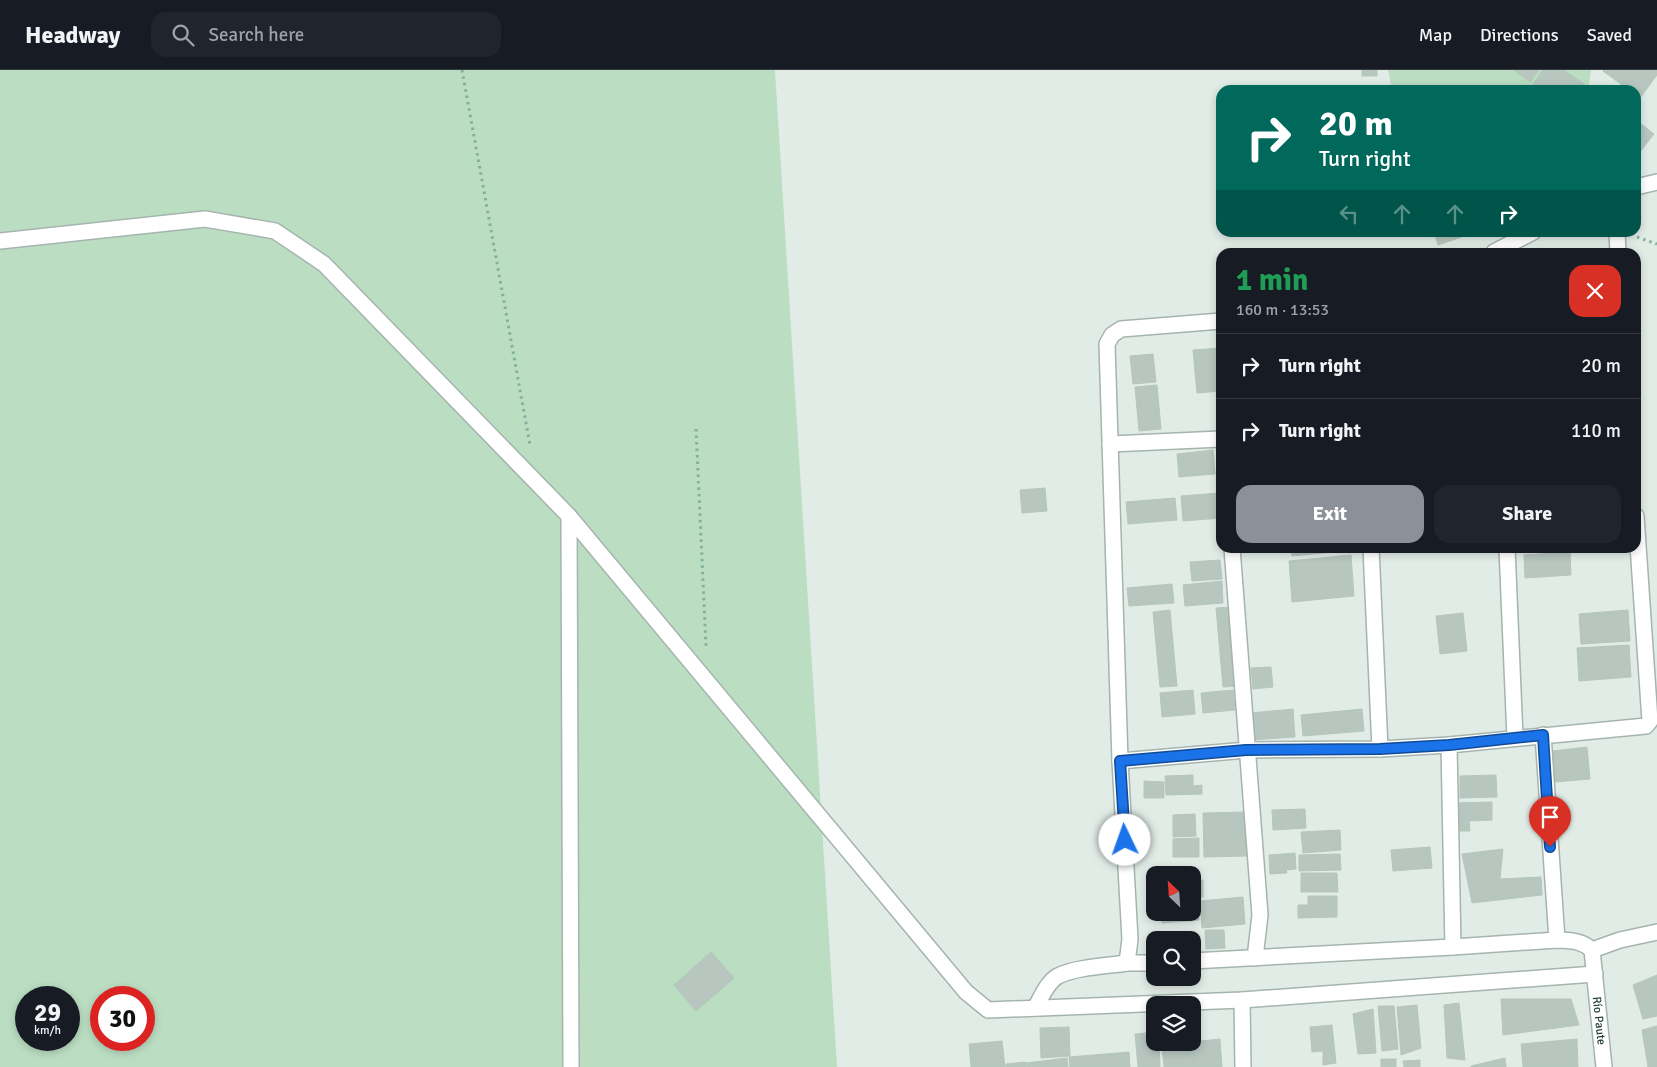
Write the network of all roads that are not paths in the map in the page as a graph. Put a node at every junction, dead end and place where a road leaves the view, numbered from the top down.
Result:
1 (1657, 182) edge
2 (1641, 186) edge
3 (1524, 237) edge
4 (0, 241) edge
5 (1502, 248) edge
6 (1216, 321) edge
7 (1216, 439) edge
8 (1110, 444) junction
9 (569, 516) junction
10 (1232, 553) edge
11 (1371, 553) edge
12 (1507, 553) edge
13 (1639, 553) edge
14 (1543, 735) junction
15 (1515, 738) junction
16 (1449, 745) junction
17 (1380, 749) junction
18 (1246, 750) junction
19 (1120, 761) junction
20 (1657, 932) edge
21 (1557, 940) junction
22 (1453, 948) junction
23 (1592, 950) junction
24 (1255, 958) junction
25 (1201, 961) edge
26 (1128, 963) junction
27 (1146, 963) edge
28 (1595, 974) junction
29 (1242, 1000) junction
30 (1035, 1008) junction
31 (571, 1067) edge
32 (1243, 1067) edge
33 (1604, 1067) edge

1 - 2 street
3 - 5 street
4 - 9 street
6 - 8 street
7 - 8 street
8 - 19 street
9 - 30 street
9 - 31 street
10 - 18 street
11 - 17 street
12 - 15 street
13 - 14 street
14 - 15 street
14 - 21 street
15 - 16 street
16 - 17 street
16 - 22 street
17 - 18 street
18 - 19 street
18 - 24 street
19 - 26 street
20 - 23 street
21 - 22 street
21 - 23 street
22 - 24 street
23 - 28 street, Río Paute
24 - 25 street
26 - 27 street
26 - 30 street
28 - 29 street
28 - 33 street, Río Paute
29 - 30 street
29 - 32 street

